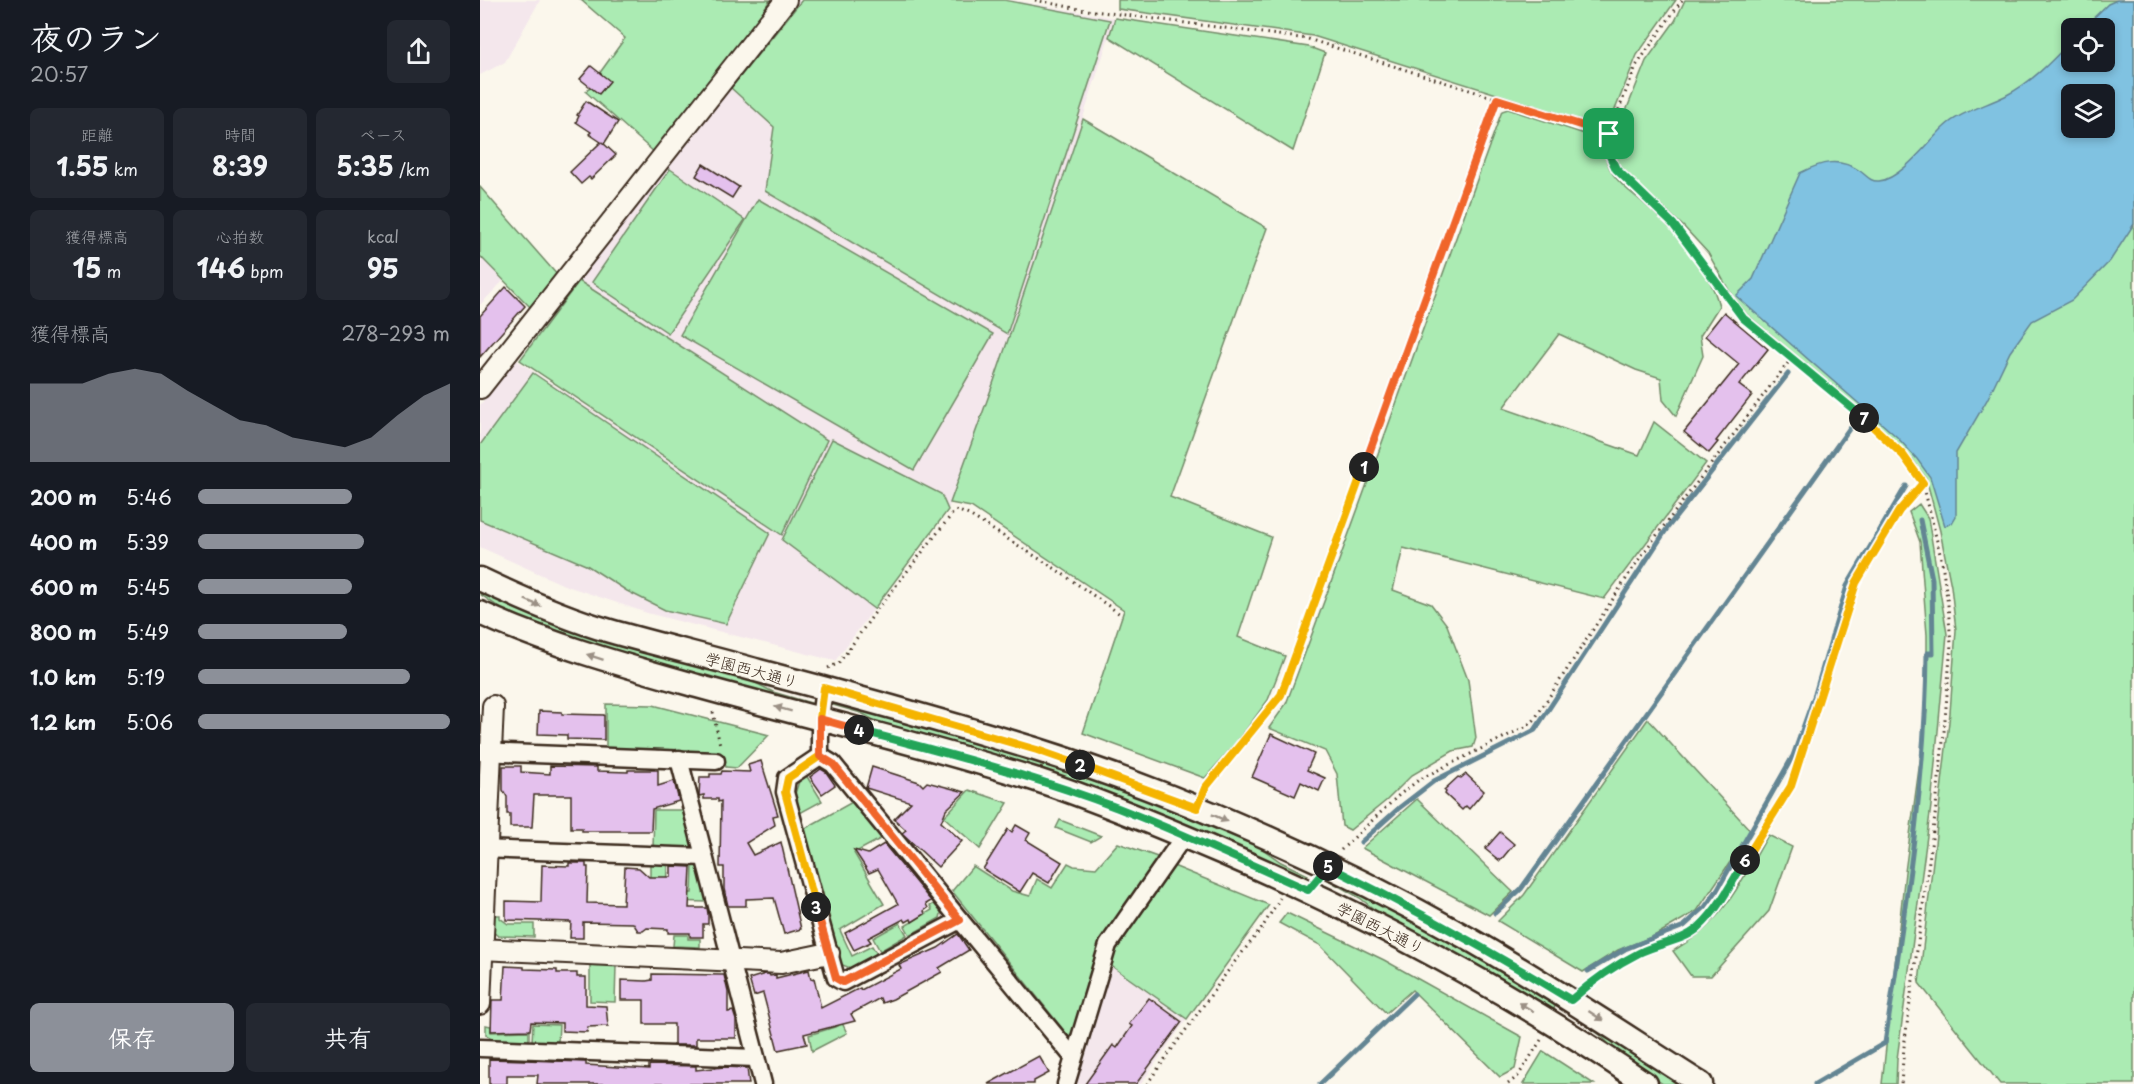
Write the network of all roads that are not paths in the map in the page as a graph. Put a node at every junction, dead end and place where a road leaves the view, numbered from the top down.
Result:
1 (786, 0) edge
2 (480, 388) edge
3 (480, 579) edge
4 (480, 613) edge
5 (826, 678) junction
6 (493, 706) dead end
7 (820, 719) junction
8 (485, 752) edge
9 (820, 756) junction
10 (679, 759) junction
11 (716, 761) road end
12 (1184, 836) junction
13 (484, 849) edge
14 (704, 857) junction
15 (960, 920) junction
16 (481, 949) edge
17 (829, 953) junction
18 (731, 961) junction
19 (480, 1004) edge
20 (480, 1048) edge
21 (1073, 1057) junction
22 (756, 1058) junction
23 (763, 1084) edge
24 (1066, 1084) edge
25 (1646, 1084) edge
26 (1701, 1084) edge

1 - 2 street
3 -> 5 main road, 学園西大通り
7 -> 4 main road, 学園西大通り
5 - 7 street
5 -> 26 main road, 学園西大通り
6 - 8 street
7 - 9 street
7 - 12 main road, 学園西大通り
8 - 10 street
8 - 13 street
9 - 15 street
9 - 17 street
10 - 11 street
10 - 14 street
12 - 21 street
25 -> 12 main road, 学園西大通り
13 - 14 street
13 - 16 street
14 - 18 street
15 - 17 street
15 - 21 street
16 - 18 street
16 - 19 street
17 - 18 street
18 - 22 street
20 - 22 street
21 - 24 street
22 - 23 street

